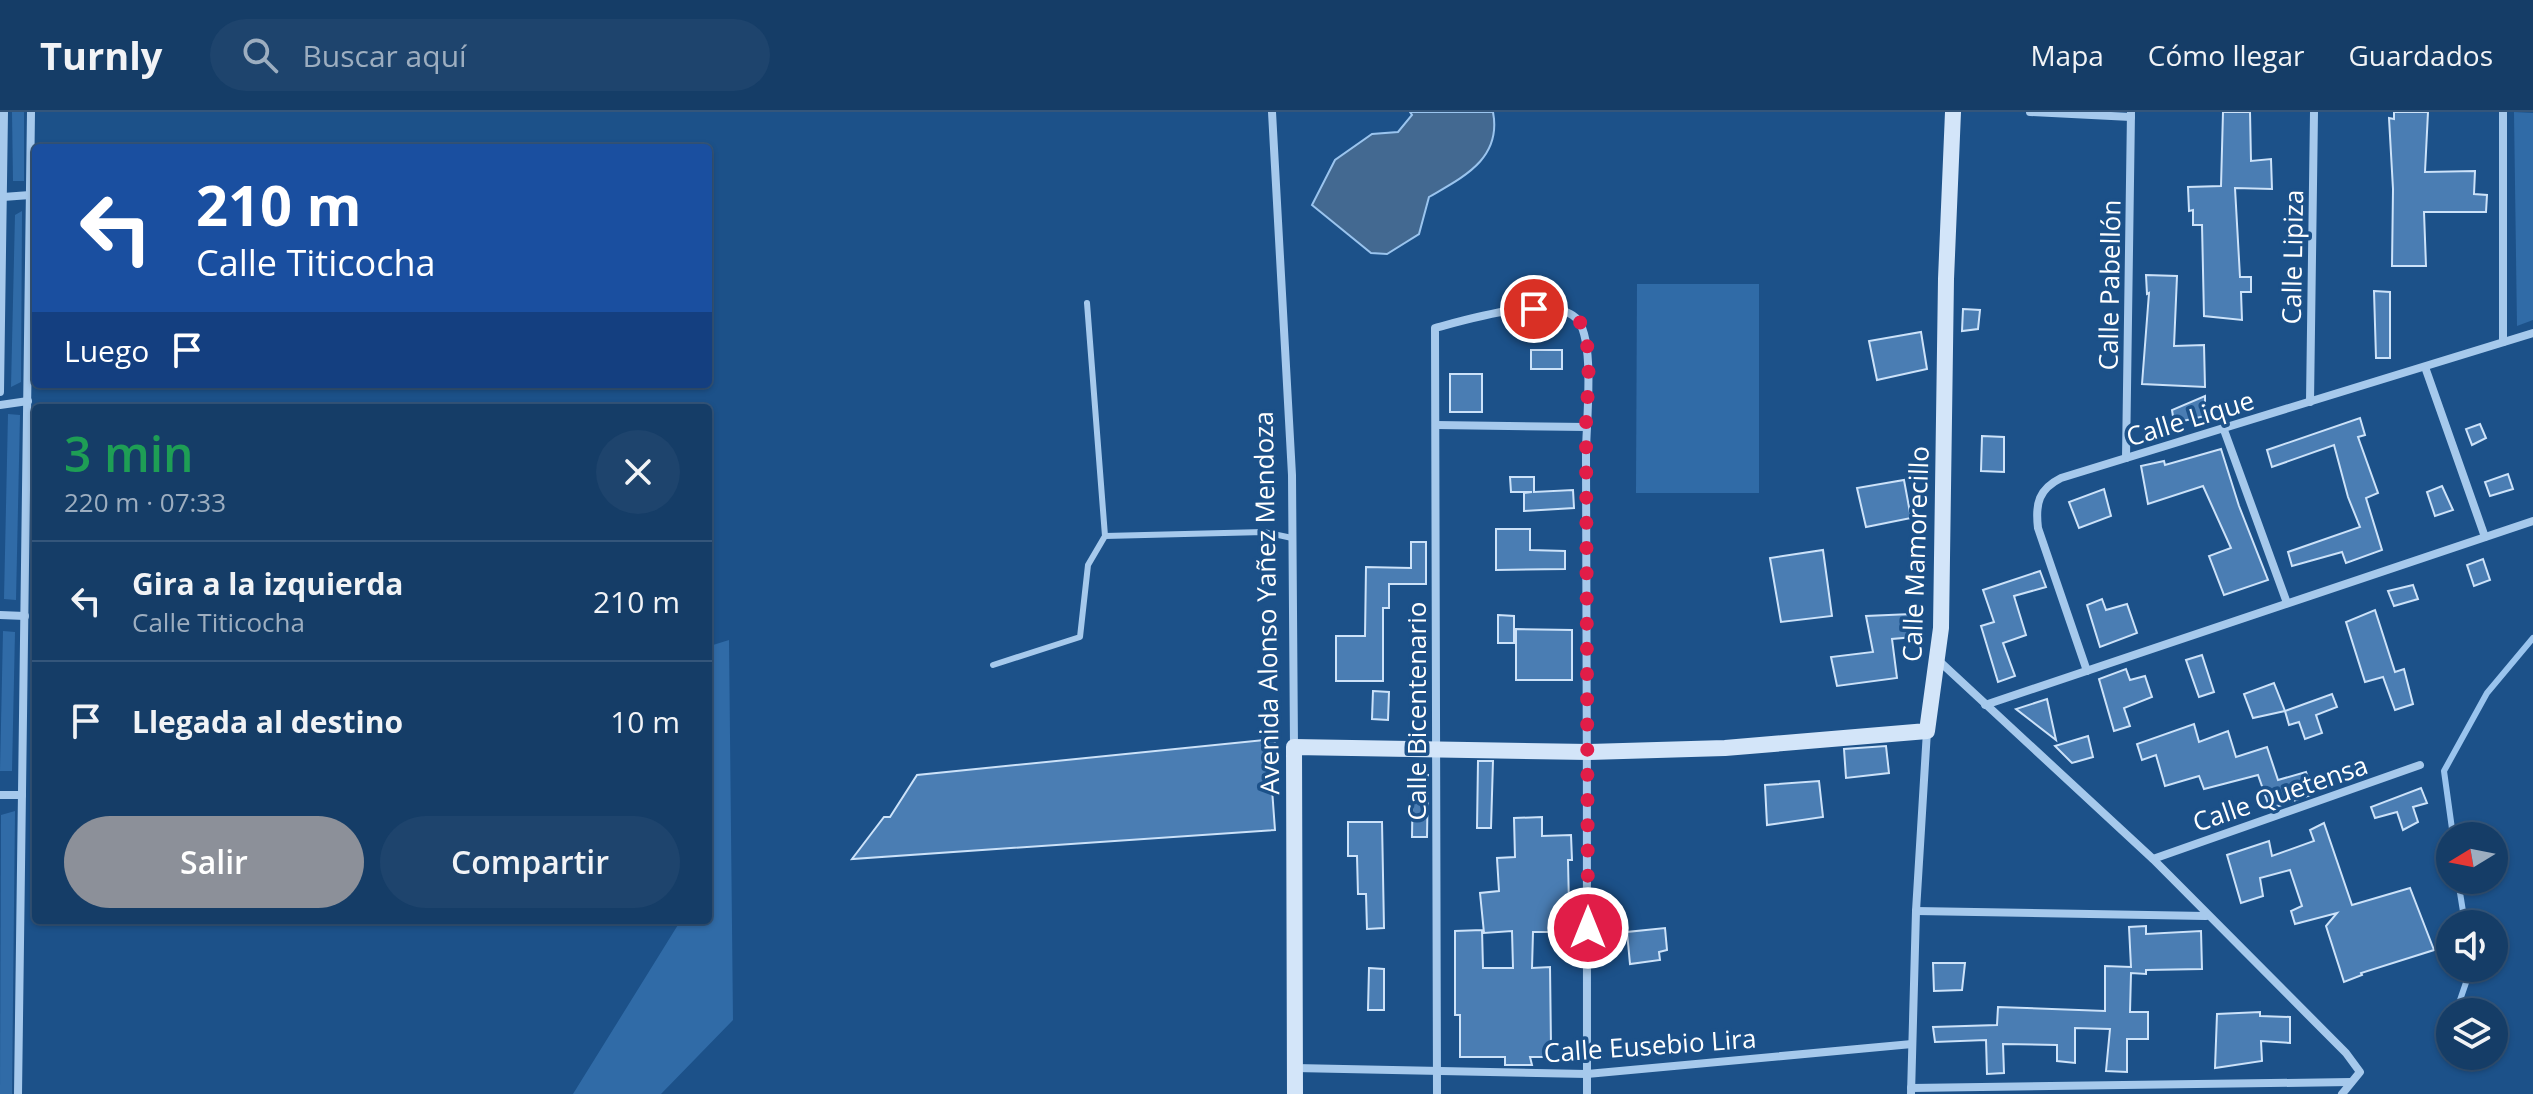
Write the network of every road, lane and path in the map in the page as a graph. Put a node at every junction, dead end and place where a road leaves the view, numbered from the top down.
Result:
1 (4, 112) edge
2 (31, 112) edge
3 (1272, 112) edge
4 (1953, 112) edge
5 (2030, 112) edge
6 (2314, 112) edge
7 (2503, 112) edge
8 (2131, 114) edge
9 (30, 195) junction
10 (2, 197) edge
11 (1087, 303) dead end
12 (2533, 333) edge
13 (2503, 342) junction
14 (2425, 367) junction
15 (0, 392) edge
16 (28, 401) junction
17 (2310, 402) junction
18 (0, 405) edge
19 (1436, 425) junction
20 (1586, 427) junction
21 (2224, 430) junction
22 (2126, 458) junction
23 (2533, 521) edge
24 (1105, 536) junction
25 (2485, 537) junction
26 (1292, 538) junction
27 (2287, 603) junction
28 (0, 615) edge
29 (25, 616) junction
30 (1937, 659) junction
31 (993, 665) dead end
32 (2087, 671) junction
33 (1985, 705) junction
34 (1927, 731) junction
35 (1294, 747) junction
36 (1435, 750) junction
37 (1589, 752) junction
38 (2420, 765) dead end
39 (0, 795) edge
40 (22, 795) junction
41 (2153, 859) junction
42 (1916, 911) junction
43 (2206, 916) junction
44 (1912, 1044) junction
45 (1295, 1068) junction
46 (1437, 1071) junction
47 (1587, 1074) junction
48 (2351, 1082) junction
49 (1911, 1091) edge
50 (18, 1094) edge
51 (1295, 1094) edge
52 (1437, 1094) edge
53 (1587, 1094) edge
54 (2342, 1094) edge

1 - 10 street
2 - 9 street
3 - 26 street, Avenida Alonso Yañez Mendoza
4 - 30 street, Calle Mamorecillo
5 - 8 street
6 - 17 street, Calle Lipiza
7 - 13 street
8 - 22 street, Calle Pabellón
9 - 10 street
9 - 16 street
10 - 15 street
11 - 24 lane
12 - 13 street, Calle Lique
13 - 14 street, Calle Lique
14 - 17 street, Calle Lique
14 - 25 street
16 - 18 street
16 - 29 street
17 - 21 street, Calle Lique
19 - 20 street
19 - 20 street, Calle Bicentenario
19 - 36 street, Calle Bicentenario
20 - 37 street
21 - 22 street, Calle Lique
21 - 27 street
22 - 32 street, Calle Lique
23 - 25 street
24 - 26 lane
24 - 31 lane
25 - 27 street
26 - 35 street, Avenida Alonso Yañez Mendoza
27 - 32 street
28 - 29 street
29 - 40 street
30 - 33 street
30 - 34 street, Calle Mamorecillo
32 - 33 street
33 - 41 street
34 - 37 street
34 - 42 street, Calle Mamorecillo
35 - 36 street
35 - 45 street, Avenida Alonso Yañez Mendoza
36 - 37 street
36 - 46 street, Calle Bicentenario
37 - 47 street
38 - 41 street, Calle Quetensa
39 - 40 street
40 - 50 street
41 - 43 street
42 - 43 street
42 - 44 street, Calle Mamorecillo
43 - 48 street
44 - 47 street, Calle Eusebio Lira
44 - 49 street, Calle Mamorecillo
45 - 46 street, Calle Eusebio Lira
45 - 51 street, Avenida Alonso Yañez Mendoza
46 - 47 street, Calle Eusebio Lira
46 - 52 street, Calle Bicentenario
47 - 53 street
48 - 49 street
48 - 54 street

